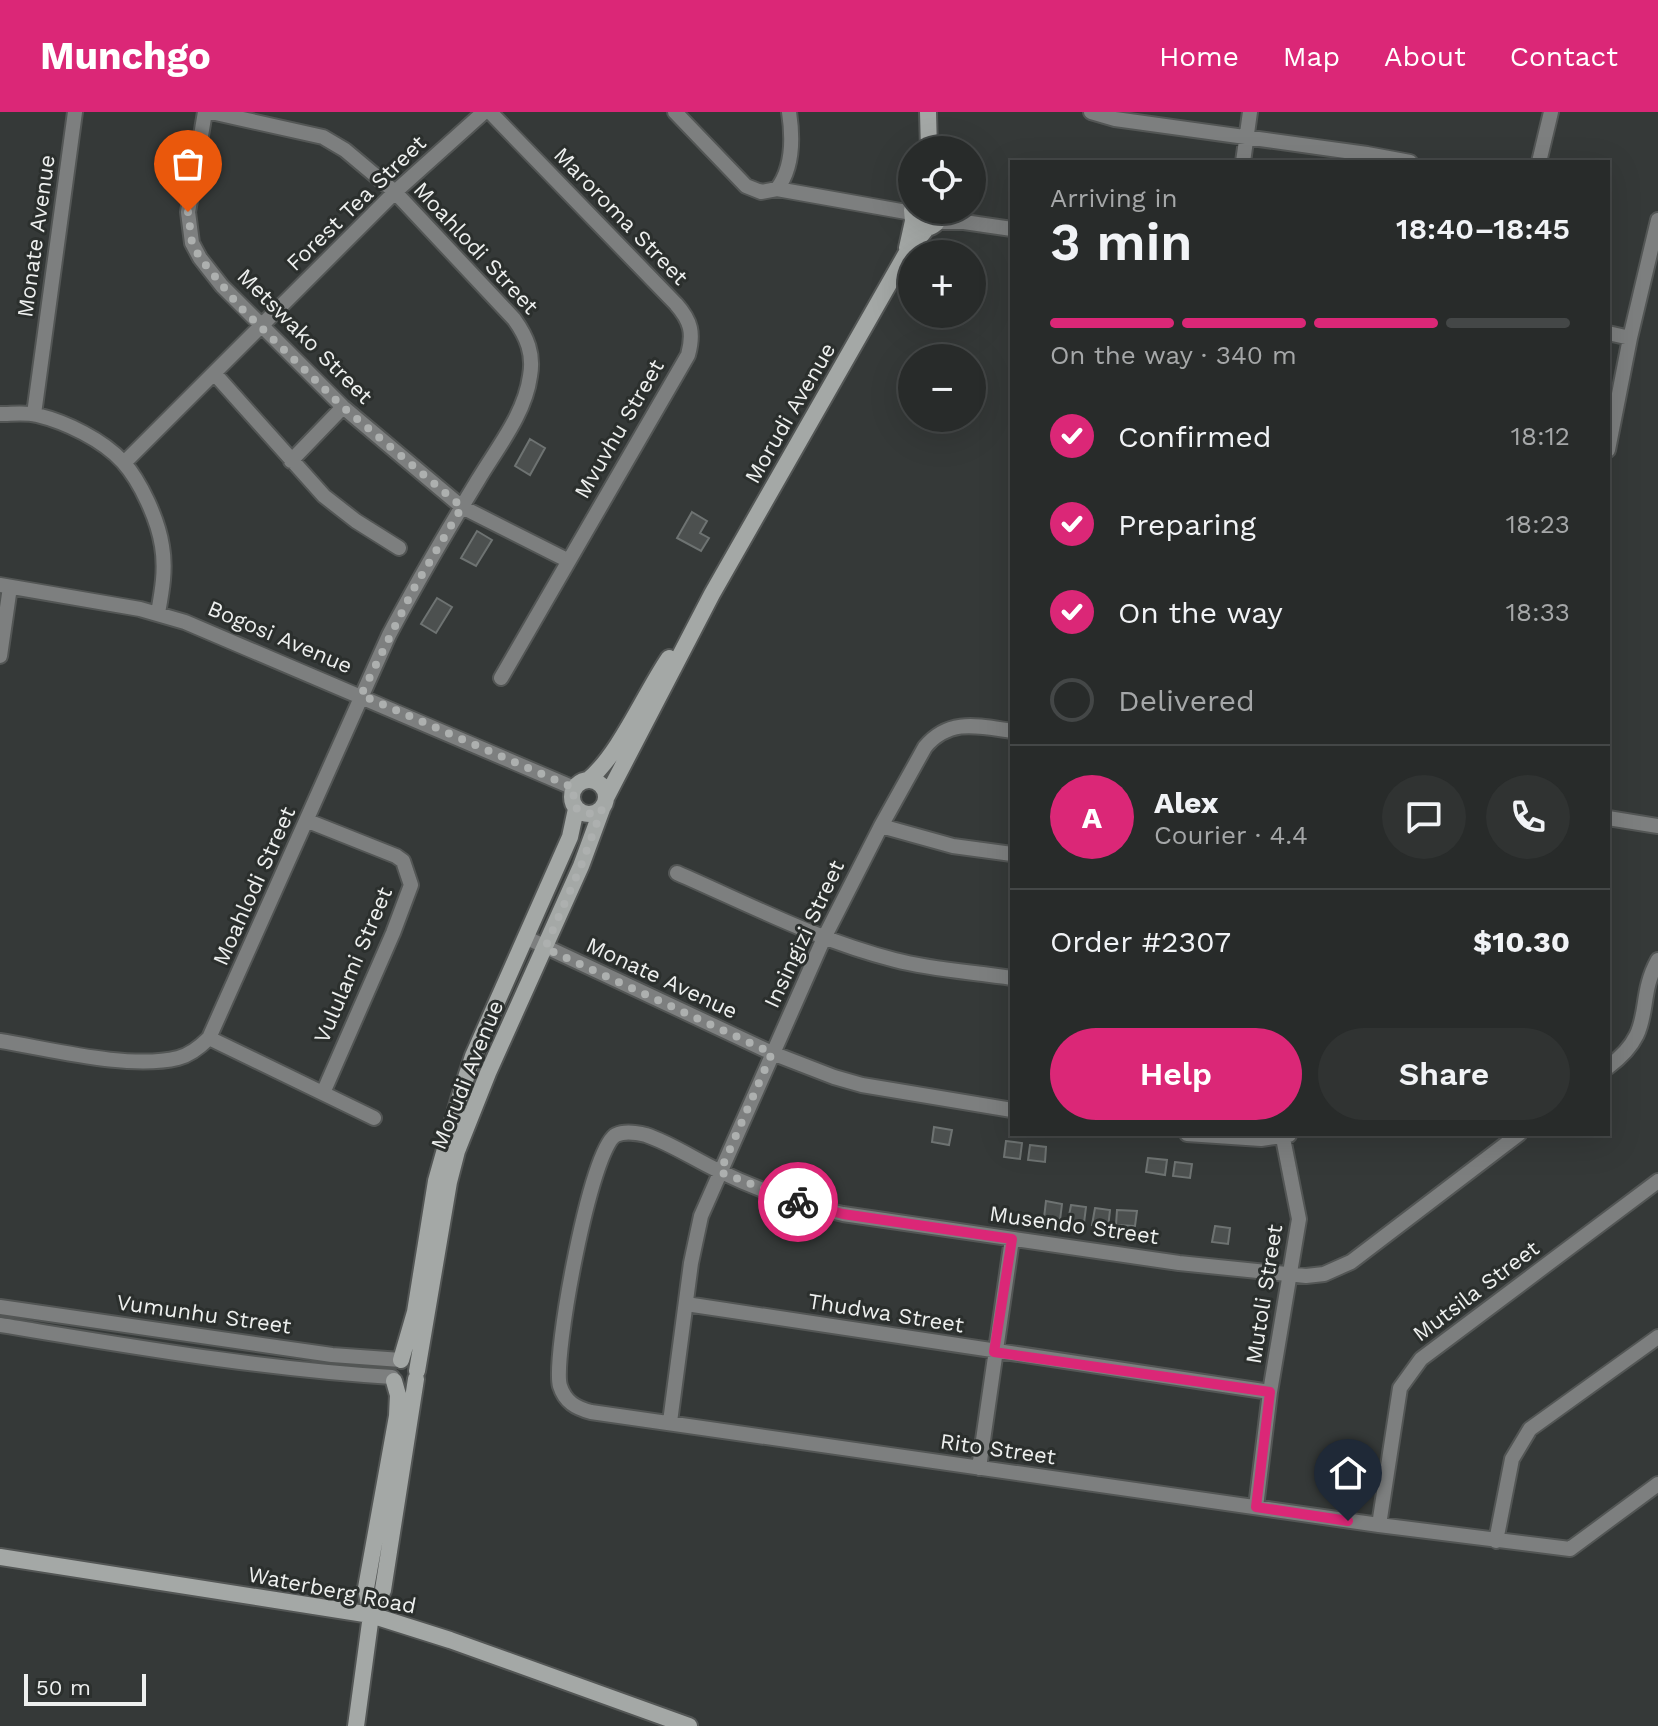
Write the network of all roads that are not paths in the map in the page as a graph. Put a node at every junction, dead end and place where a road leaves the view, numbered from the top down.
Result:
1 (75, 112) edge
2 (205, 112) edge
3 (211, 112) edge
4 (484, 112) edge
5 (490, 112) edge
6 (675, 112) edge
7 (789, 112) edge
8 (928, 112) edge
9 (1091, 112) edge
10 (1250, 112) edge
11 (1551, 112) edge
12 (929, 136) edge
13 (1247, 136) junction
14 (1243, 160) edge
15 (1397, 160) edge
16 (1539, 160) edge
17 (777, 189) junction
18 (395, 192) junction
19 (898, 212) edge
20 (920, 224) edge
21 (978, 224) edge
22 (1657, 228) edge
23 (1010, 229) edge
24 (686, 316) joint
25 (261, 327) junction
26 (1610, 333) edge
27 (1630, 338) junction
28 (214, 373) junction
29 (343, 407) junction
30 (0, 414) edge
31 (34, 414) junction
32 (1610, 440) edge
33 (291, 461) junction
34 (124, 463) junction
35 (462, 507) junction
36 (399, 548) dead end
37 (567, 560) junction
38 (5, 586) edge
39 (712, 594) junction
40 (158, 613) junction
41 (0, 656) edge
42 (501, 678) dead end
43 (361, 695) junction
44 (1010, 731) edge
45 (581, 784) junction
46 (604, 803) junction
47 (576, 809) junction
48 (1610, 818) edge
49 (308, 821) junction
50 (881, 826) junction
51 (1658, 826) edge
52 (1010, 854) edge
53 (677, 873) dead end
54 (527, 938) junction
55 (824, 938) junction
56 (545, 948) junction
57 (1658, 960) edge
58 (1010, 978) edge
59 (209, 1038) junction
60 (0, 1041) edge
61 (772, 1053) junction
62 (1610, 1065) edge
63 (323, 1093) junction
64 (1010, 1110) edge
65 (374, 1118) dead end
66 (1209, 1136) edge
67 (1287, 1136) edge
68 (1516, 1136) edge
69 (602, 1153) joint
70 (720, 1172) junction
71 (1658, 1181) edge
72 (1012, 1239) junction
73 (1289, 1276) junction
74 (686, 1304) junction
75 (0, 1307) edge
76 (0, 1325) edge
77 (1658, 1337) edge
78 (994, 1352) junction
79 (401, 1360) junction
80 (416, 1375) junction
81 (393, 1379) junction
82 (1270, 1392) junction
83 (670, 1422) junction
84 (979, 1468) junction
85 (1658, 1484) edge
86 (1256, 1507) junction
87 (1379, 1525) junction
88 (1496, 1541) junction
89 (0, 1557) edge
90 (374, 1589) junction
91 (371, 1615) junction
92 (356, 1726) edge
93 (689, 1726) edge

1 - 31 street, Monate Avenue
2 - 25 street, Metswako Street
3 - 18 street, Moahlodi Street
4 - 18 street, Forest Tea Street
5 - 24 street, Maroroma Street
6 - 17 street
7 - 17 street
8 - 12 street
9 - 13 street
10 - 13 street
11 - 16 street
13 - 14 street
13 - 15 street
17 - 19 street
18 - 25 street, Forest Tea Street
18 - 35 street, Moahlodi Street
20 - 39 street, Morudi Avenue
21 - 23 street
22 - 27 street
24 - 37 street, Mvuvhu Street
25 - 28 street, Forest Tea Street
25 - 29 street, Metswako Street
26 - 27 street
27 - 32 street
28 - 33 street
28 - 34 street, Forest Tea Street
29 - 33 street
29 - 35 street, Metswako Street
30 - 31 street
31 - 34 street
33 - 36 street
34 - 40 street
35 - 37 street
35 - 43 street, Moahlodi Street
37 - 42 street, Mvuvhu Street
38 - 40 street, Bogosi Avenue
38 - 41 street
39 - 45 street, Morudi Avenue
39 - 46 street, Morudi Avenue
40 - 43 street, Bogosi Avenue
43 - 45 street, Bogosi Avenue
43 - 49 street, Moahlodi Street
44 - 50 street, Insingizi Street
45 - 46 street
45 - 47 street
46 - 47 street
46 - 56 street, Morudi Avenue
47 - 54 street, Morudi Avenue
48 - 51 street
49 - 59 street, Moahlodi Street
49 - 63 street, Vululami Street
50 - 52 street
50 - 55 street, Insingizi Street
53 - 55 street
54 - 56 street, Monate Avenue
54 - 79 street, Morudi Avenue
55 - 58 street
55 - 61 street, Insingizi Street
56 - 61 street, Monate Avenue
56 - 80 street, Morudi Avenue
57 - 62 street
59 - 60 street
59 - 63 street
61 - 64 street, Monate Avenue
61 - 70 street, Insingizi Street
63 - 65 street
66 - 67 street
67 - 73 street, Mutoli Street
68 - 73 street, Musendo Street
69 - 70 street, Musendo Street
69 - 83 street, Rito Street
70 - 72 street, Musendo Street
70 - 74 street, Insingizi Street
71 - 87 street, Mutsila Street
72 - 73 street, Musendo Street
72 - 78 street
73 - 82 street, Mutoli Street
74 - 78 street, Thudwa Street
74 - 83 street, Insingizi Street
75 - 79 street, Vumunhu Street
76 - 81 street, Vumunhu Street
77 - 88 street
78 - 82 street, Thudwa Street
78 - 84 street
79 - 80 street
79 - 81 street
80 - 81 street
80 - 90 street, Morudi Avenue
81 - 90 street
82 - 86 street, Mutoli Street
83 - 84 street, Rito Street
84 - 86 street, Rito Street
85 - 88 street, Rito Street
86 - 87 street, Rito Street
87 - 88 street, Rito Street
89 - 91 street, Waterberg Road
90 - 91 street
91 - 92 street
91 - 93 street, Waterberg Road

